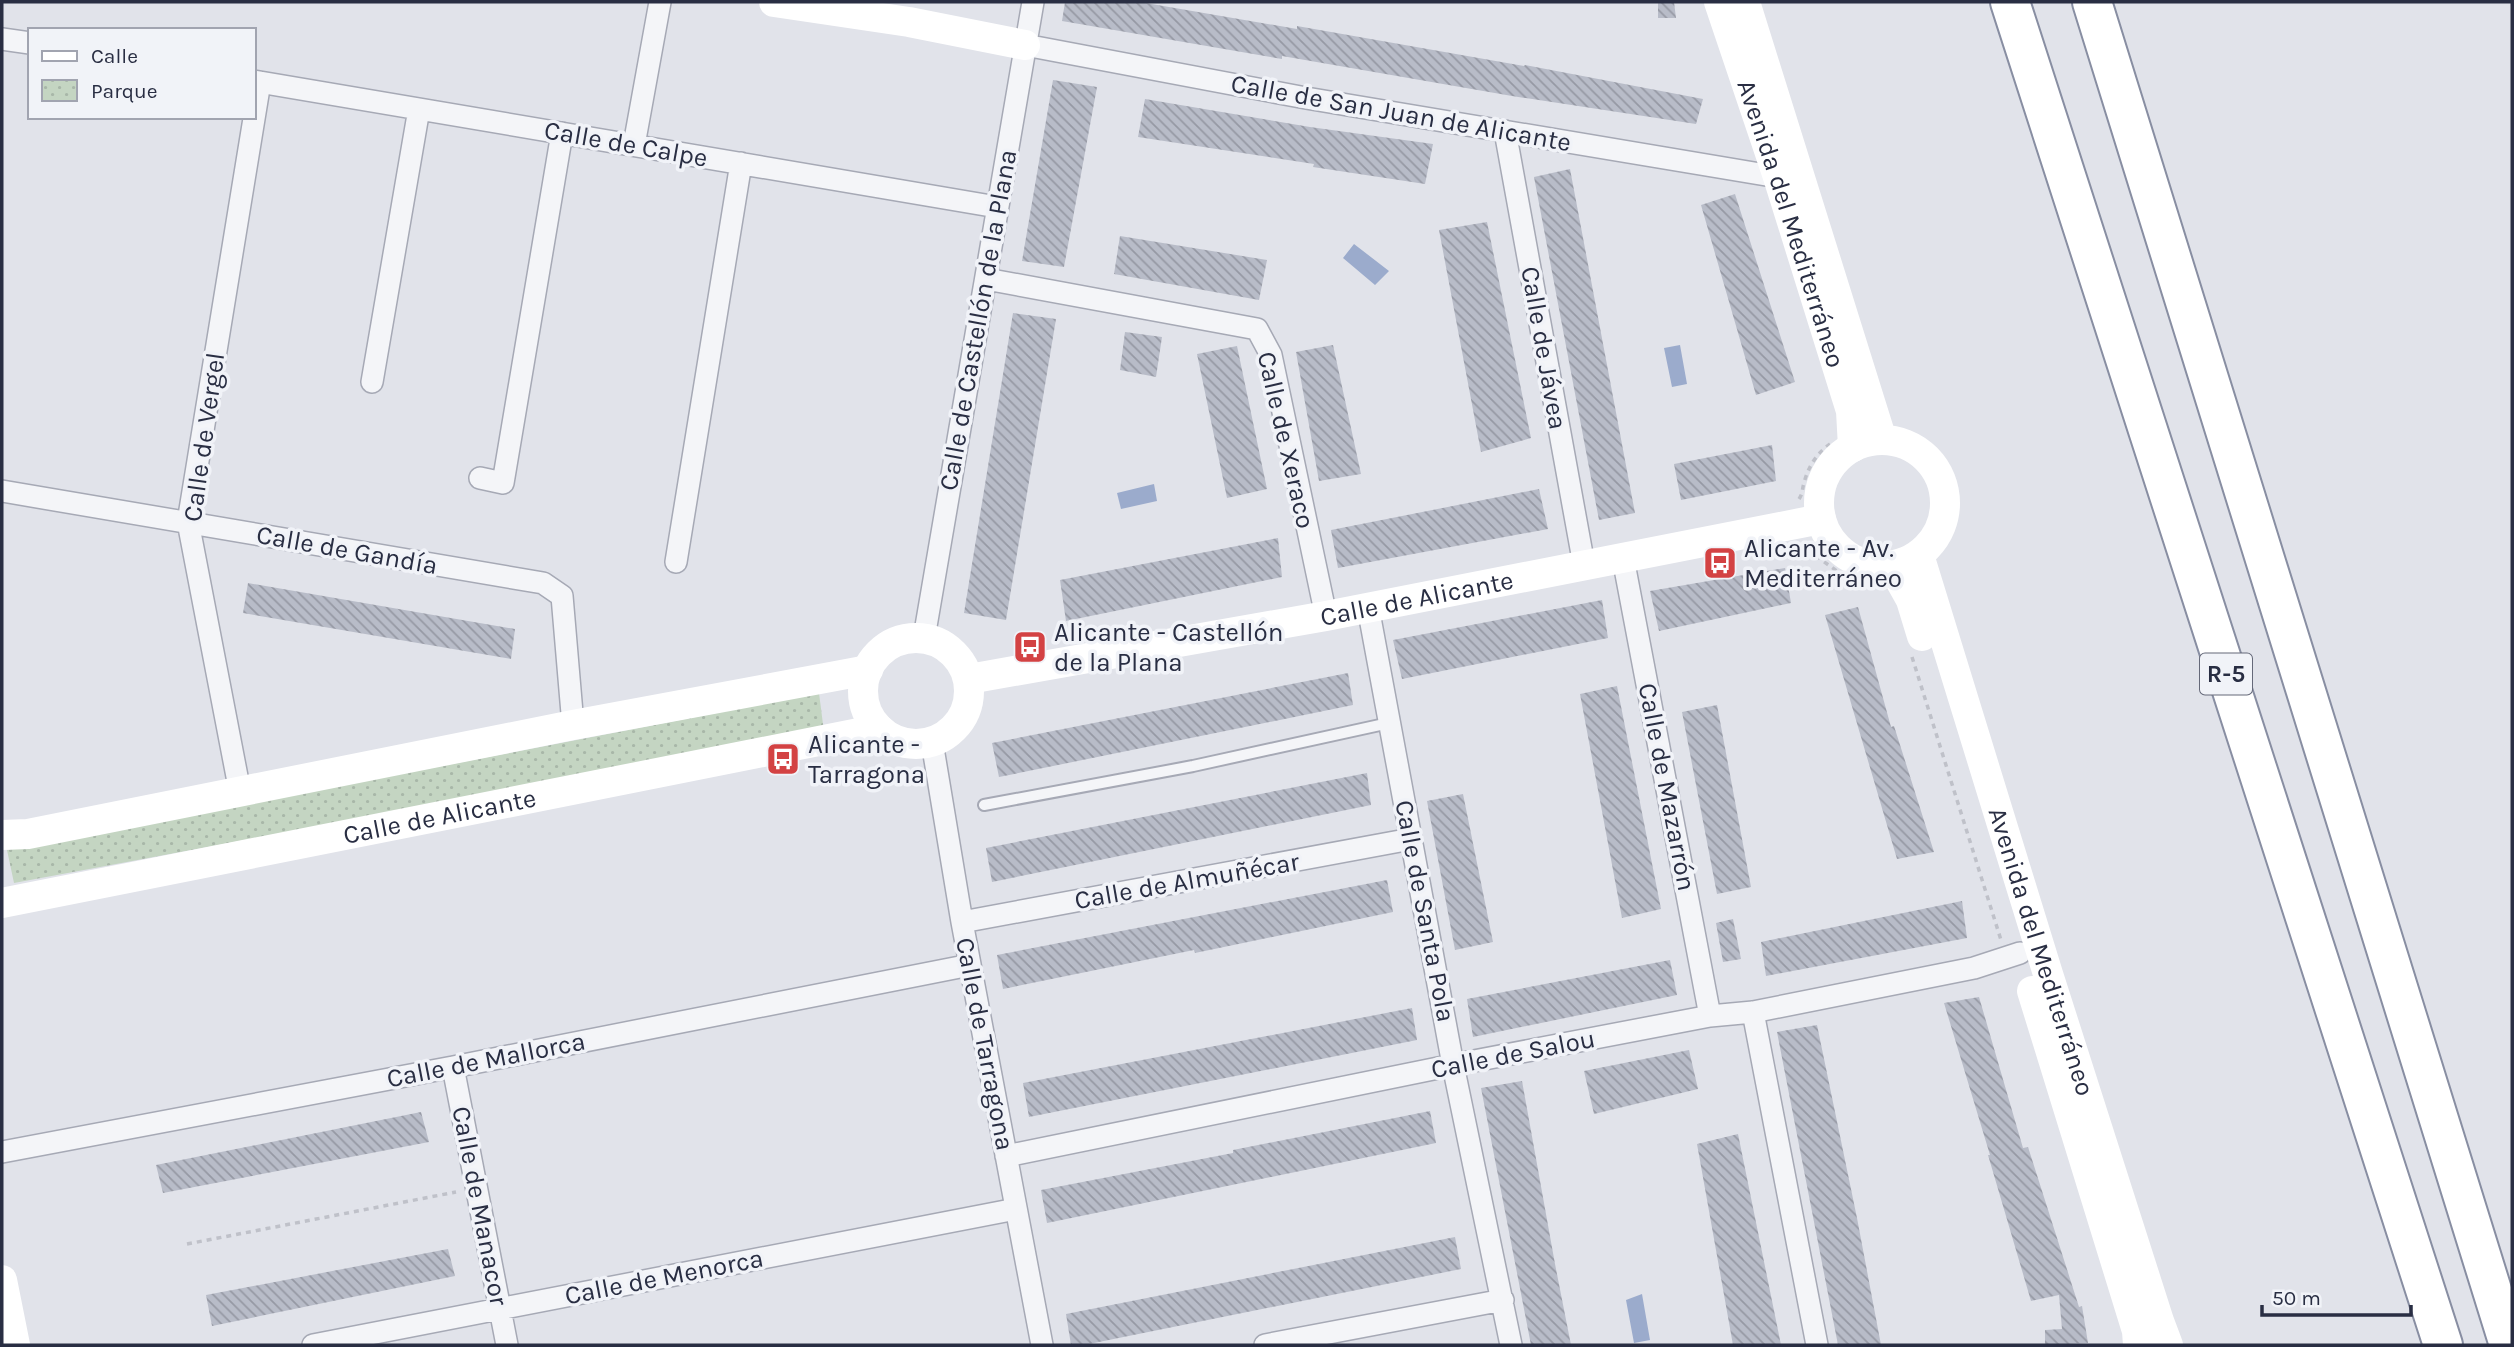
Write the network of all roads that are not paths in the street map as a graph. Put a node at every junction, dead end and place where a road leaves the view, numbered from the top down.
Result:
1 (660, 2) edge
2 (774, 2) edge
3 (1032, 2) edge
4 (1720, 2) edge
5 (1745, 2) edge
6 (2010, 2) edge
7 (2092, 2) edge
8 (2, 39) edge
9 (28, 43) edge
10 (1025, 45) junction
11 (257, 81) edge
12 (419, 109) junction
13 (251, 119) edge
14 (1505, 131) junction
15 (562, 133) junction
16 (634, 145) junction
17 (741, 163) junction
18 (1778, 177) junction
19 (998, 207) junction
20 (986, 279) junction
21 (372, 382) dead end
22 (1882, 440) junction
23 (1844, 443) junction
24 (480, 478) dead end
25 (2, 491) edge
26 (1810, 521) junction
27 (188, 522) junction
28 (1623, 558) junction
29 (676, 562) dead end
30 (1584, 565) junction
31 (1897, 568) junction
32 (1368, 607) junction
33 (1326, 616) junction
34 (924, 638) junction
35 (868, 670) junction
36 (969, 679) junction
37 (1389, 723) junction
38 (573, 724) junction
39 (879, 729) junction
40 (932, 742) junction
41 (240, 792) junction
42 (984, 806) dead end
43 (2, 835) edge
44 (1411, 839) junction
45 (2, 903) edge
46 (962, 922) junction
47 (2013, 955) junction
48 (970, 965) junction
49 (1753, 1013) junction
50 (1710, 1016) junction
51 (1453, 1065) junction
52 (453, 1067) junction
53 (2, 1152) edge
54 (1006, 1156) junction
55 (1016, 1209) junction
56 (2, 1280) edge
57 (1503, 1300) junction
58 (500, 1309) junction
59 (15, 1345) edge
60 (313, 1345) edge
61 (507, 1345) edge
62 (1042, 1345) edge
63 (1265, 1345) edge
64 (1511, 1345) edge
65 (1817, 1345) edge
66 (2138, 1345) edge
67 (2168, 1345) edge
68 (2443, 1345) edge
69 (2508, 1345) edge

1 - 16 street
2 - 10 street
3 - 10 street, Calle de Castellón de la Plana
4 - 18 street, Avenida del Mediterráneo
5 - 22 street, Avenida del Mediterráneo
6 - 68 highway, R-5
7 - 69 highway
8 - 9 street
10 - 14 street, Calle de San Juan de Alicante
10 - 19 street, Calle de Castellón de la Plana
11 - 12 street, Calle de Calpe
12 - 15 street, Calle de Calpe
12 - 21 street
13 - 27 street, Calle de Vergel
14 - 18 street, Calle de San Juan de Alicante
14 - 30 street, Calle de Jávea
15 - 16 street, Calle de Calpe
15 - 24 street
16 - 17 street, Calle de Calpe
17 - 19 street, Calle de Calpe
17 - 29 street
18 - 23 street, Avenida del Mediterráneo
19 - 20 street, Calle de Castellón de la Plana
20 - 33 street, Calle de Xeraco
20 - 34 street, Calle de Castellón de la Plana
22 - 23 street
22 - 31 street
23 - 26 street
25 - 27 street, Calle de Gandía
26 - 28 street, Calle de Alicante
26 - 31 street
27 - 38 street, Calle de Gandía
27 - 41 street, Calle de Vergel
28 - 30 street, Calle de Alicante
28 - 50 street, Calle de Mazarrón
30 - 32 street, Calle de Alicante
31 - 47 street, Avenida del Mediterráneo
31 - 67 street, Avenida del Mediterráneo
32 - 33 street, Calle de Alicante
32 - 37 street, Calle de Santa Pola
33 - 36 street, Calle de Alicante
34 - 35 street
34 - 36 street
35 - 38 street
35 - 39 street
36 - 40 street
37 - 42 lane
37 - 44 street, Calle de Santa Pola
38 - 41 street
39 - 40 street
39 - 45 street, Calle de Alicante
40 - 46 street, Calle de Tarragona
41 - 43 street
44 - 46 street, Calle de Almuñécar
44 - 51 street, Calle de Santa Pola
46 - 48 street, Calle de Tarragona
47 - 49 street, Calle de Salou
47 - 66 street, Avenida del Mediterráneo
48 - 52 street, Calle de Mallorca
48 - 54 street, Calle de Tarragona
49 - 50 street, Calle de Salou
49 - 65 street
50 - 51 street, Calle de Salou
51 - 54 street, Calle de Salou
51 - 57 street, Calle de Santa Pola
52 - 53 street, Calle de Mallorca
52 - 58 street, Calle de Manacor
54 - 55 street, Calle de Tarragona
55 - 58 street, Calle de Menorca
55 - 62 street, Calle de Tarragona
56 - 59 street
57 - 63 street
57 - 64 street, Calle de Santa Pola
58 - 60 street, Calle de Menorca
58 - 61 street, Calle de Manacor

